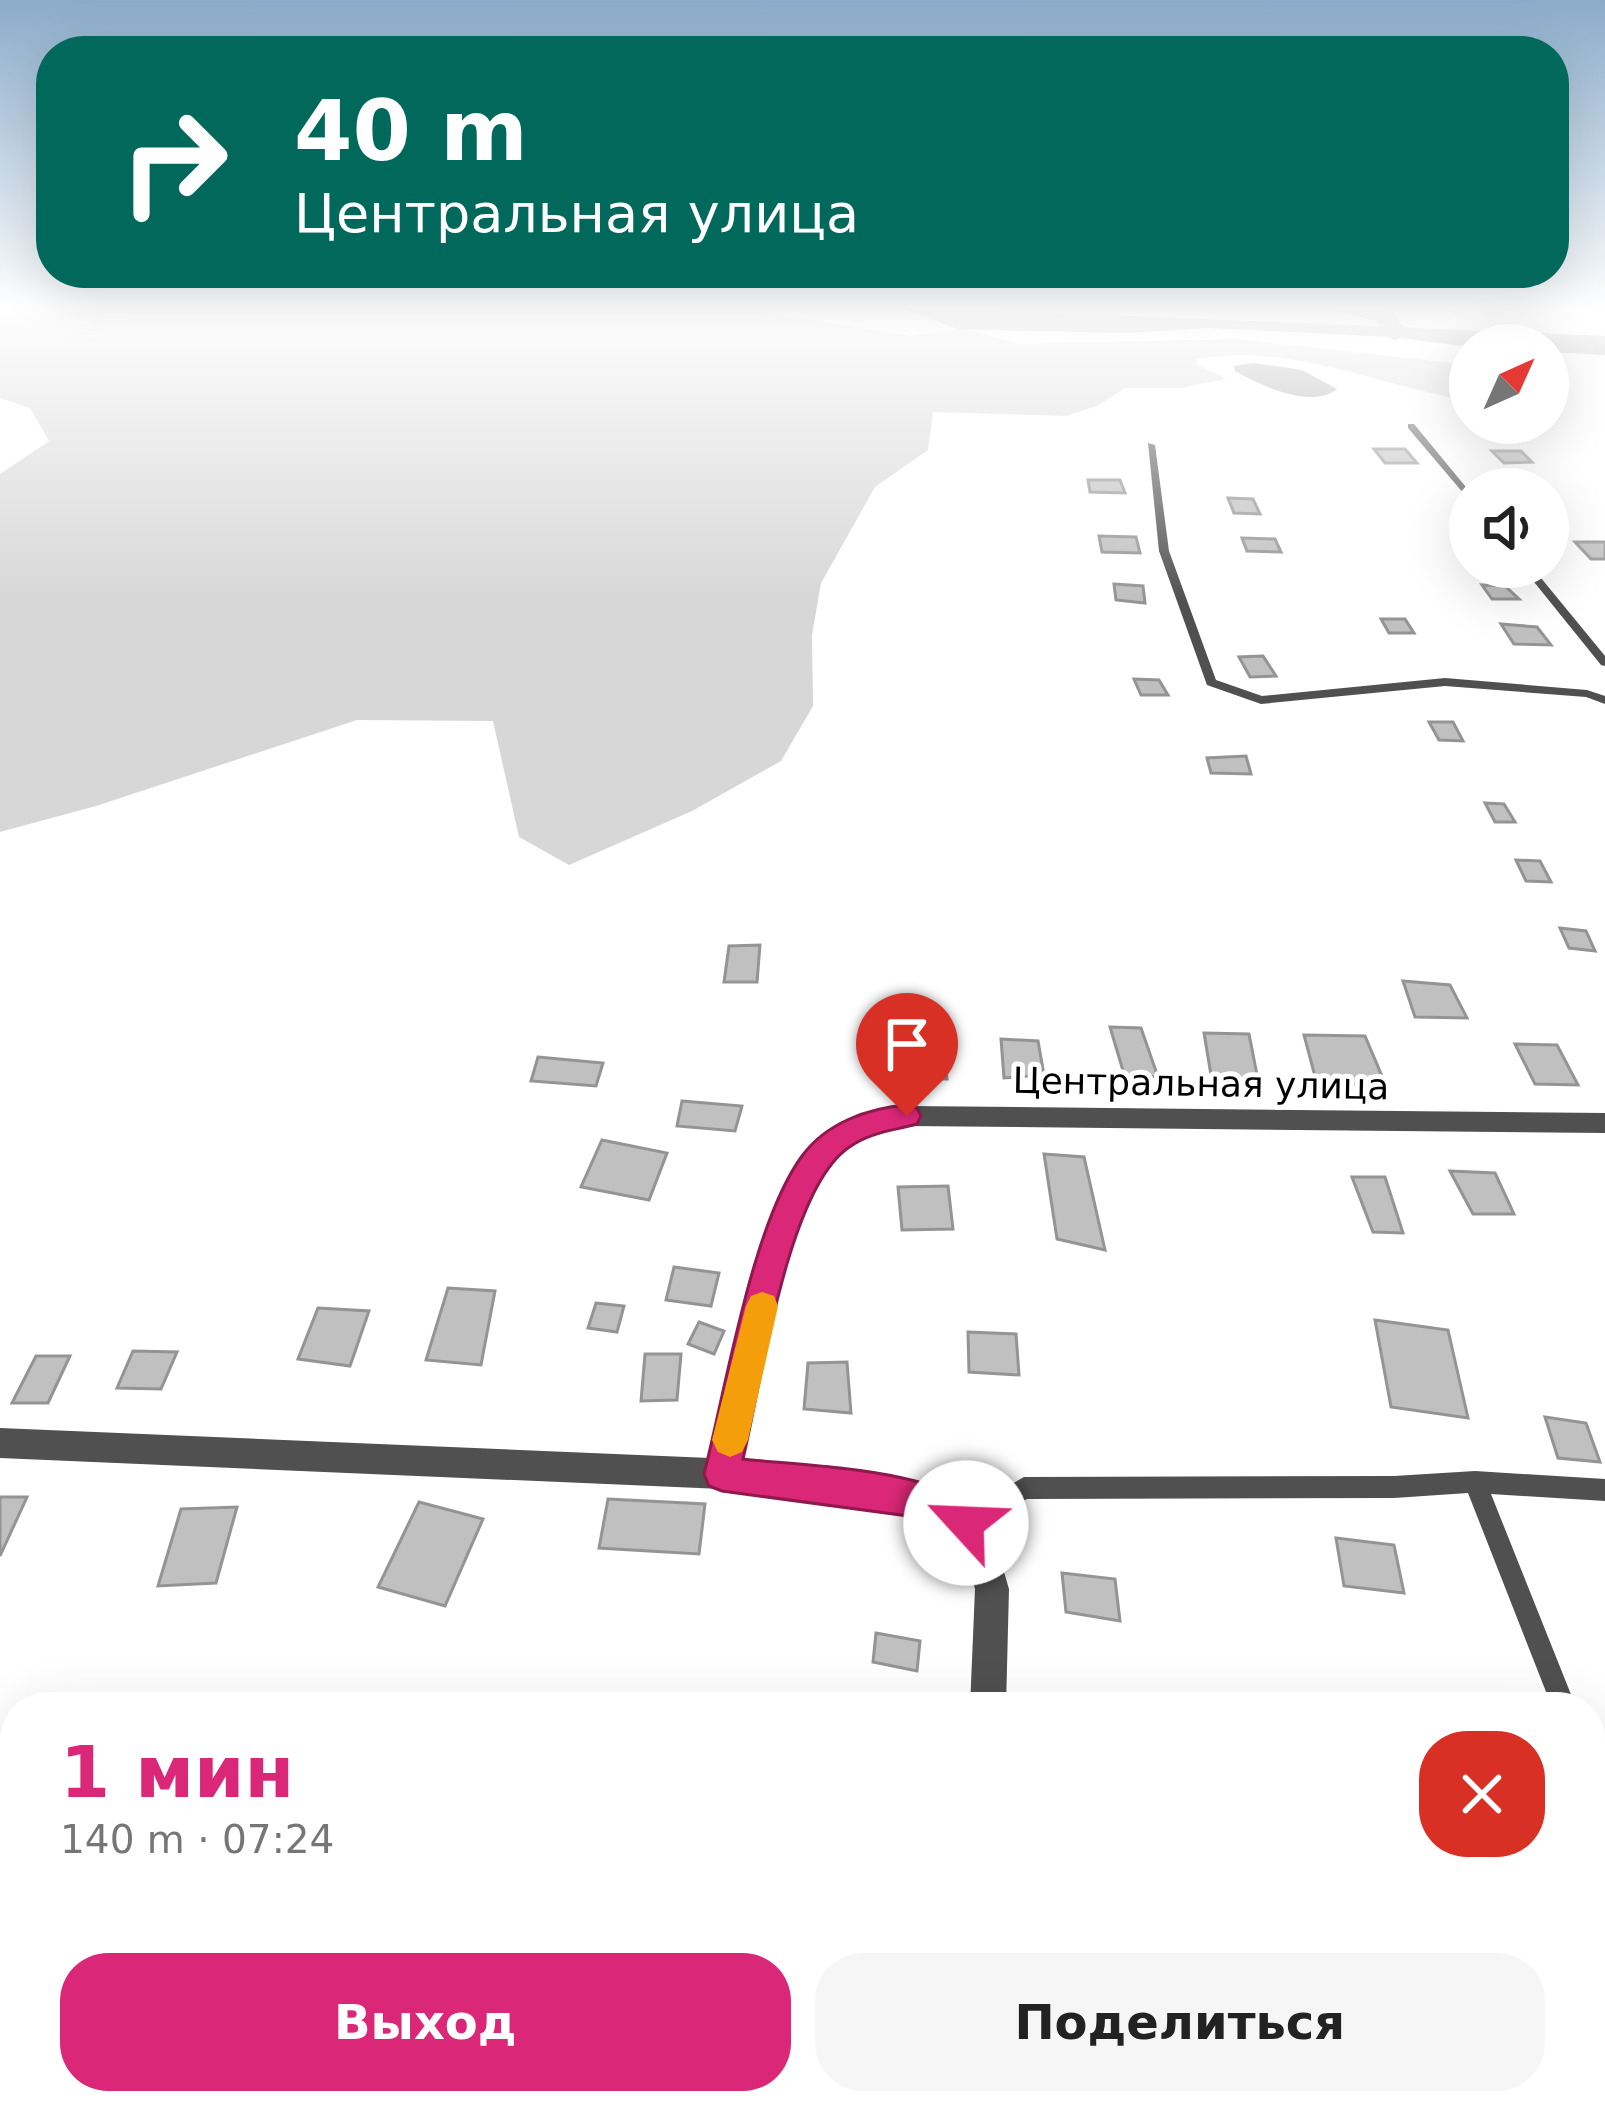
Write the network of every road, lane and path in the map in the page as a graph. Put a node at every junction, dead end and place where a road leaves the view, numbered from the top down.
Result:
1 (1411, 426) dead end
2 (1151, 445) dead end
3 (1449, 472) edge
4 (1544, 588) edge
5 (1605, 663) edge
6 (1605, 700) edge
7 (1605, 1123) edge
8 (0, 1443) edge
9 (722, 1474) junction
10 (1475, 1482) junction
11 (1605, 1490) edge
12 (966, 1523) junction
13 (989, 1692) edge
14 (1558, 1692) edge

1 - 3 lane
2 - 6 lane
4 - 5 lane
7 - 9 street, Центральная улица
8 - 9 street
9 - 12 street
10 - 11 lane
10 - 12 lane
10 - 14 lane
12 - 13 street

